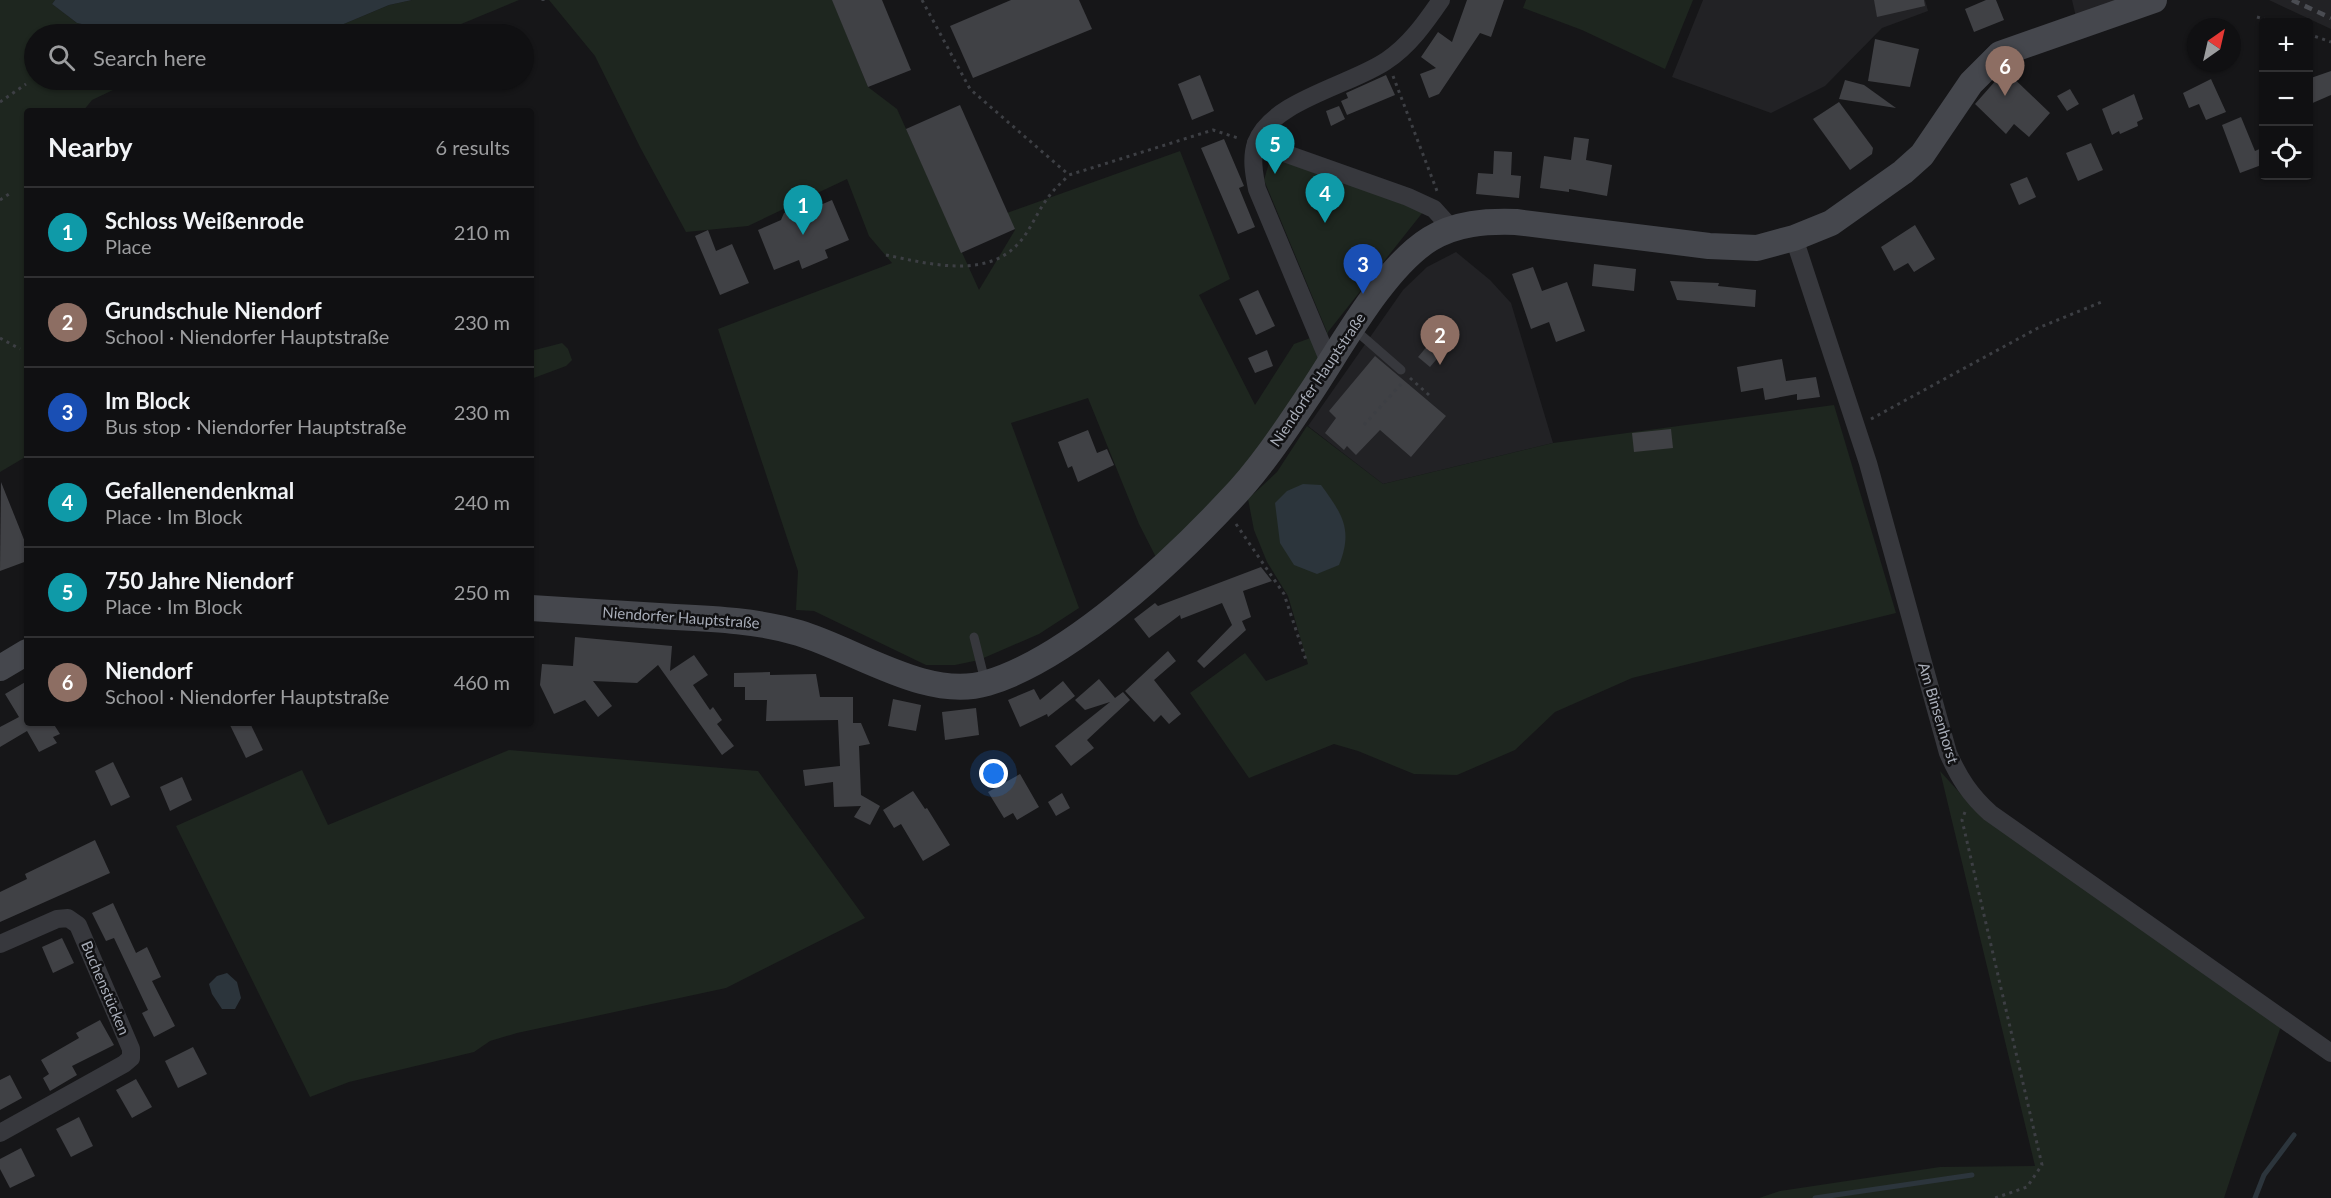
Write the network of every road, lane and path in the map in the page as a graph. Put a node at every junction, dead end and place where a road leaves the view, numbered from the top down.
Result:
1 (922, 0) edge
2 (1441, 0) edge
3 (2154, 0) edge
4 (2257, 17) dead end
5 (2260, 18) edge
6 (2313, 36) edge
7 (2331, 42) edge
8 (1387, 61) junction
9 (24, 85) edge
10 (0, 102) edge
11 (1256, 143) junction
12 (1069, 175) junction
13 (9, 194) dead end
14 (1439, 195) dead end
15 (0, 200) edge
16 (1452, 229) junction
17 (1794, 238) junction
18 (886, 255) dead end
19 (2104, 301) dead end
20 (1354, 328) junction
21 (0, 338) edge
22 (20, 349) dead end
23 (1330, 364) junction
24 (1401, 370) dead end
25 (1429, 395) dead end
26 (1364, 425) dead end
27 (1857, 428) junction
28 (1224, 506) junction
29 (534, 608) edge
30 (974, 637) dead end
31 (24, 654) edge
32 (1306, 660) dead end
33 (0, 668) edge
34 (986, 684) junction
35 (1971, 796) junction
36 (0, 944) edge
37 (2331, 1053) edge
38 (0, 1133) edge
39 (1995, 1198) edge

1 - 12 path
2 - 8 street
3 - 17 main road, Niendorfer Hauptstraße
4 - 5 path
6 - 7 path
8 - 11 street
8 - 14 path
9 - 10 path
11 - 12 path
11 - 16 street
11 - 23 street
12 - 18 path
13 - 15 path
16 - 17 main road, Niendorfer Hauptstraße
16 - 20 main road, Niendorfer Hauptstraße
17 - 27 street, Am Binsenhorst
19 - 27 path
20 - 23 main road, Niendorfer Hauptstraße
20 - 24 lane
21 - 22 path
23 - 28 main road, Niendorfer Hauptstraße
25 - 26 path
27 - 35 street, Am Binsenhorst
28 - 32 path
28 - 34 main road, Niendorfer Hauptstraße
29 - 34 main road, Niendorfer Hauptstraße
30 - 34 lane
31 - 33 main road
35 - 37 street, Am Binsenhorst
35 - 39 path
36 - 38 street, Buchenstücken

